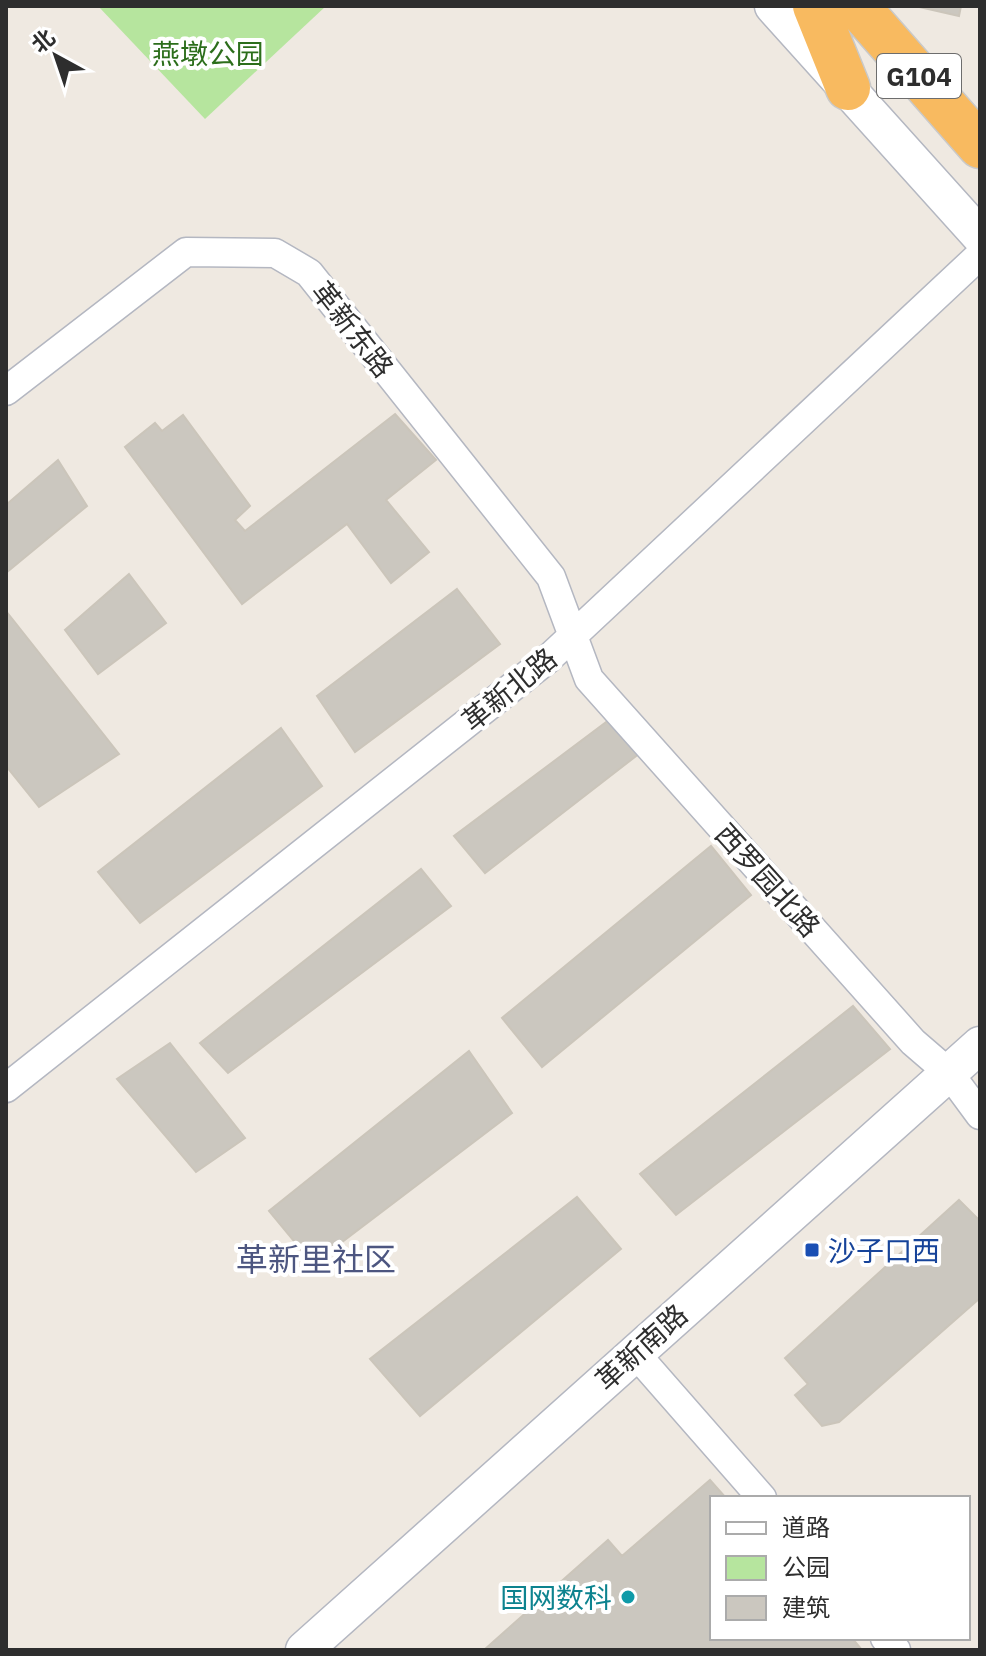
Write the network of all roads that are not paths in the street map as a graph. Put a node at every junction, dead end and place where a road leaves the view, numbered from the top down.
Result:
1 (773, 6) edge
2 (815, 6) edge
3 (857, 6) edge
4 (848, 88) junction
5 (980, 146) edge
6 (980, 236) edge
7 (980, 255) edge
8 (6, 391) edge
9 (572, 635) junction
10 (980, 1045) edge
11 (949, 1073) junction
12 (6, 1088) edge
13 (980, 1115) edge
14 (635, 1353) junction
15 (760, 1496) edge
16 (304, 1650) edge

1 - 4 street
2 - 4 highway
3 - 5 highway, G104
4 - 6 street
7 - 9 street, 革新北路
8 - 9 street, 革新东路
9 - 11 street, 西罗园北路
9 - 12 street, 革新北路
10 - 11 street, 革新南路
11 - 13 street, 西罗园北路
11 - 14 street, 革新南路
14 - 15 street
14 - 16 street, 革新南路

